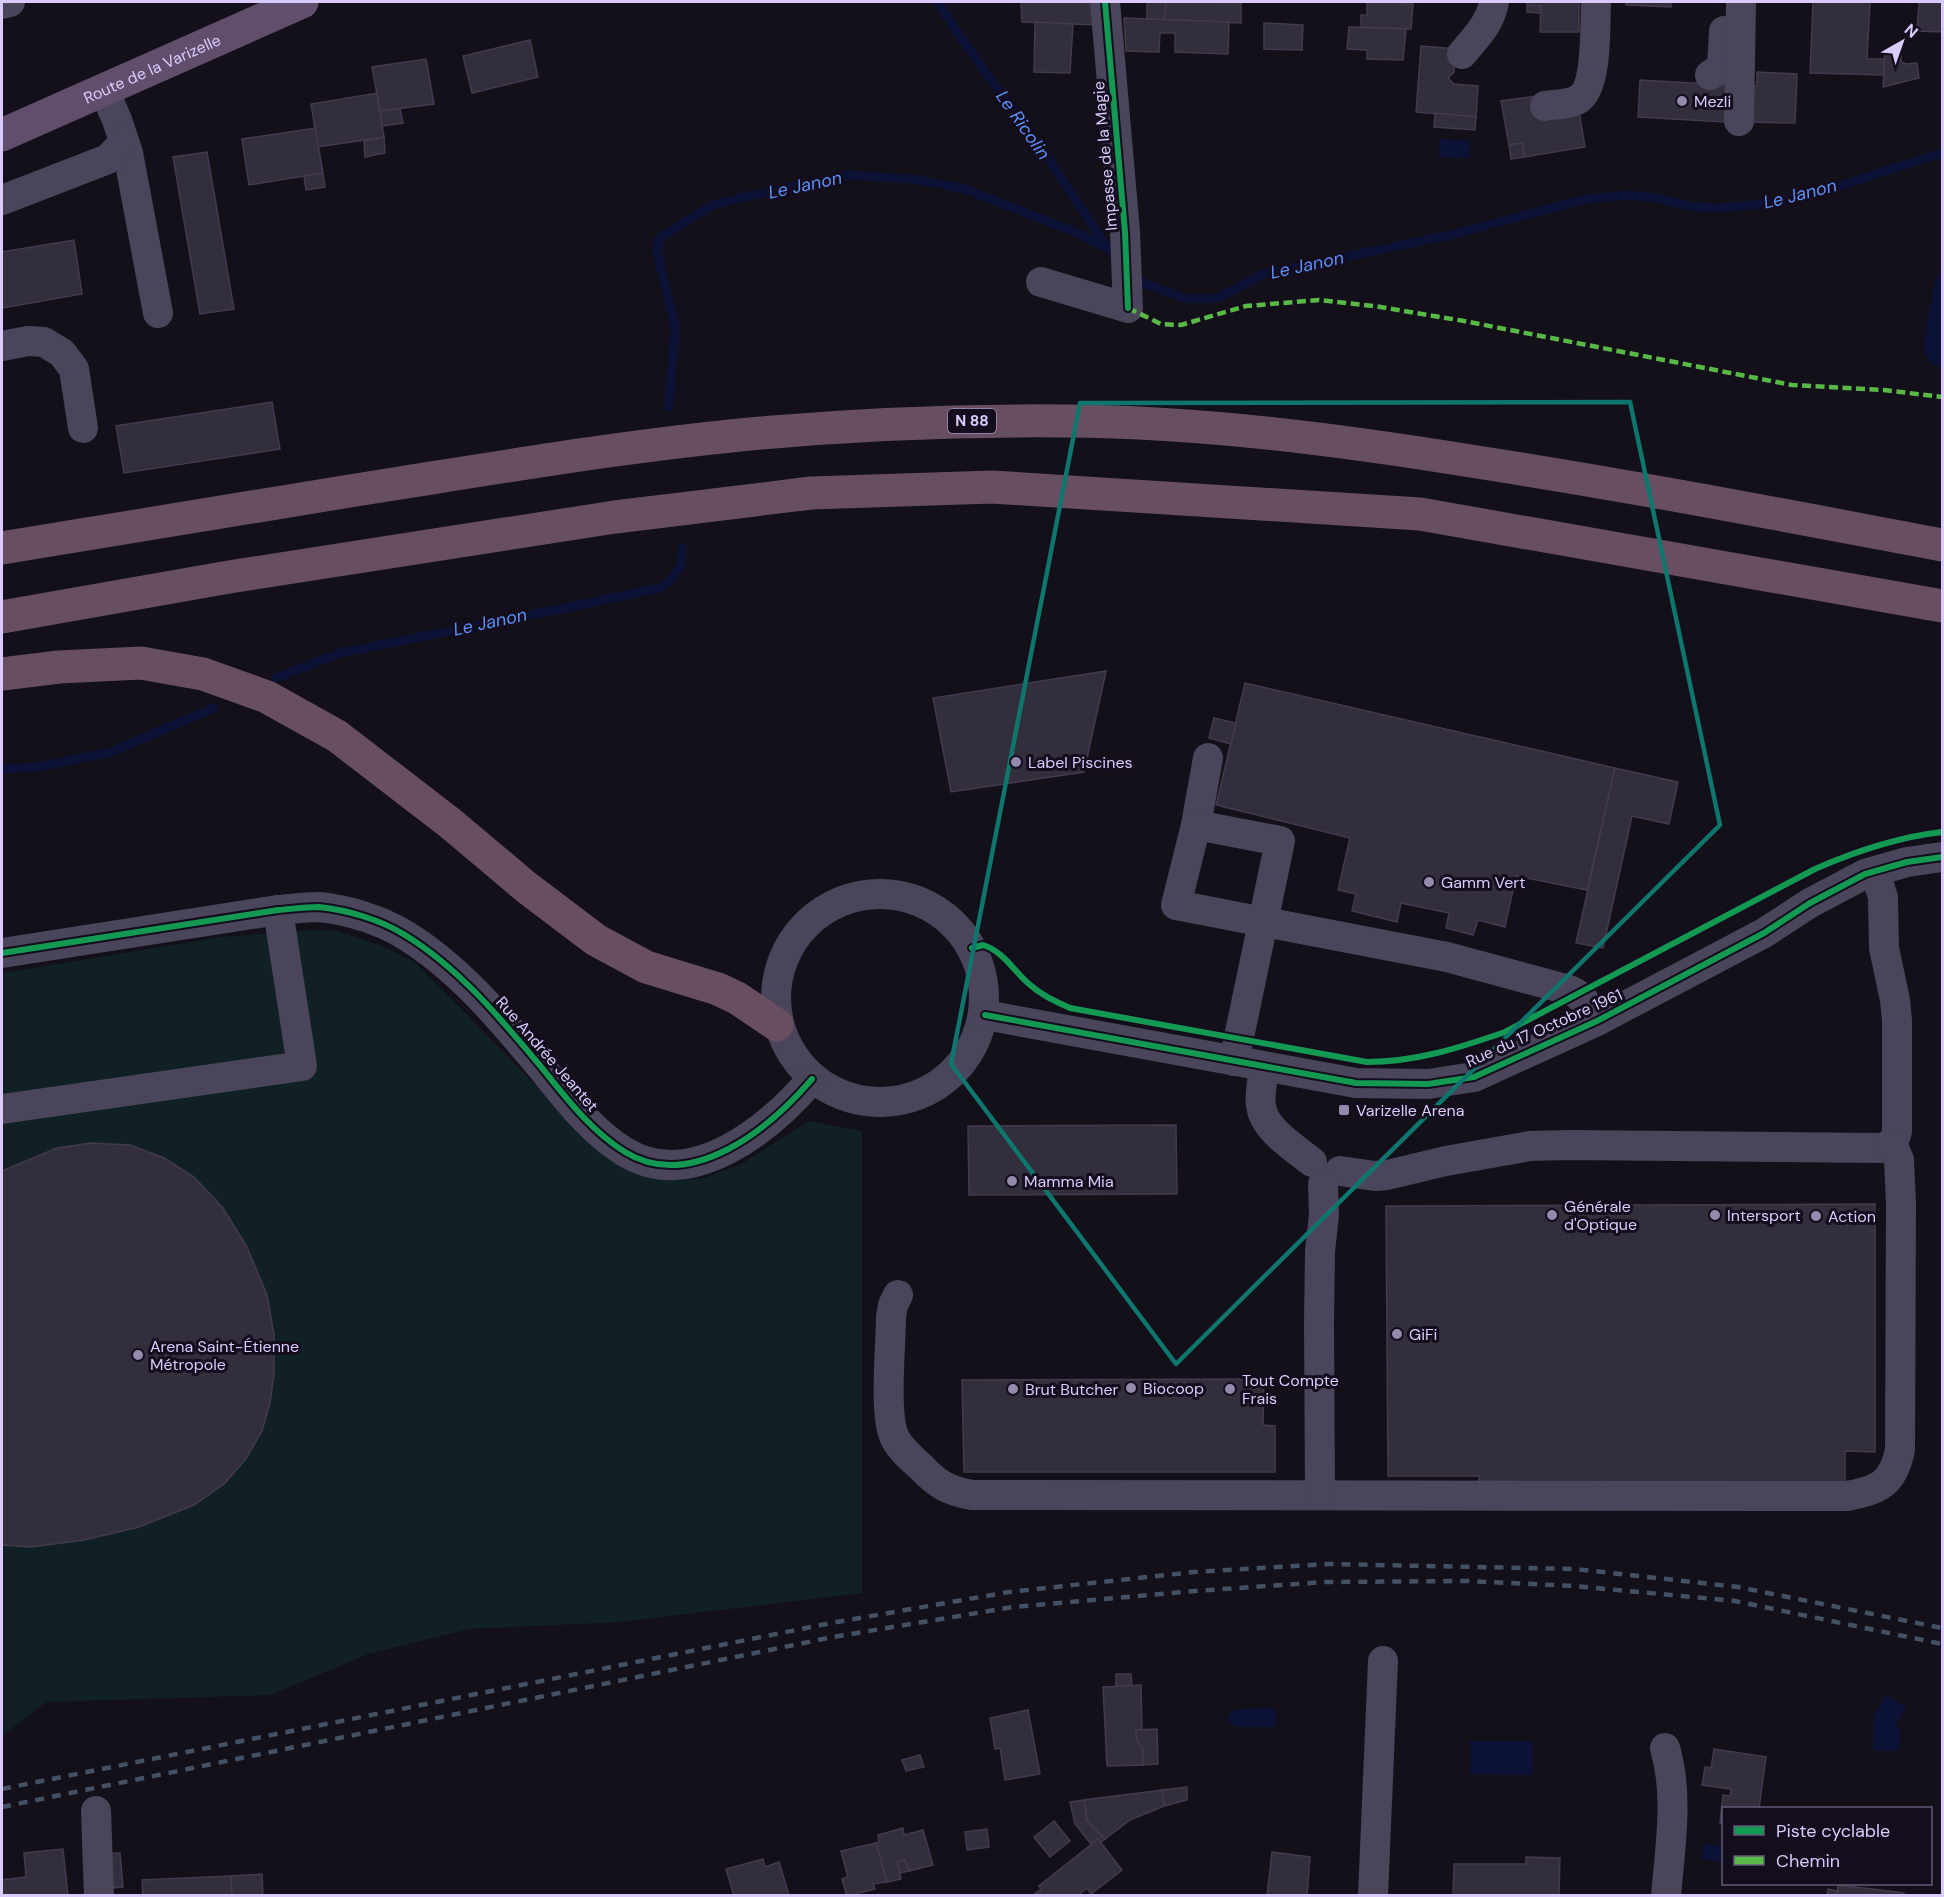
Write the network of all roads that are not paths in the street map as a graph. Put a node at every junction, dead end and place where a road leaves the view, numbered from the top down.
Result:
1 (10, 2) edge
2 (302, 2) edge
3 (1106, 2) edge
4 (1494, 2) edge
5 (1596, 2) edge
6 (1725, 2) edge
7 (1741, 2) edge
8 (2, 4) edge
9 (1462, 54) dead end
10 (1710, 75) dead end
11 (104, 90) junction
12 (1545, 106) dead end
13 (1738, 120) dead end
14 (2, 135) edge
15 (124, 142) junction
16 (2, 200) edge
17 (1041, 282) dead end
18 (158, 313) dead end
19 (2, 346) edge
20 (83, 429) dead end
21 (1942, 545) edge
22 (2, 548) edge
23 (1942, 606) edge
24 (2, 617) edge
25 (2, 674) edge
26 (1208, 758) dead end
27 (1196, 825) junction
28 (1942, 857) edge
29 (1875, 872) junction
30 (278, 910) junction
31 (1264, 922) junction
32 (2, 953) edge
33 (985, 1015) junction
34 (1597, 1021) junction
35 (777, 1025) junction
36 (1234, 1061) junction
37 (1264, 1068) junction
38 (812, 1079) junction
39 (2, 1109) edge
40 (1892, 1143) junction
41 (1325, 1172) junction
42 (898, 1294) dead end
43 (1320, 1495) junction
44 (1383, 1661) dead end
45 (1665, 1748) dead end
46 (96, 1811) dead end
47 (99, 1896) edge
48 (1373, 1896) edge
49 (1666, 1896) edge

1 - 8 street
2 - 11 main road, Route de la Varizelle
3 - 17 street, Impasse de la Magie
4 - 9 street
5 - 12 street
6 - 10 street
7 - 13 street
11 - 14 main road, Route de la Varizelle
11 - 15 street
15 - 16 street
15 - 18 street
19 - 20 street
21 - 22 highway, N 88
23 - 24 highway
25 - 35 highway
26 - 27 street
27 - 31 street
27 - 31 street
28 - 29 street, Rue du 17 Octobre 1961
29 - 34 street, Rue du 17 Octobre 1961
29 - 40 street
30 - 32 street, Rue Andrée Jeantet
30 - 38 street, Rue Andrée Jeantet
30 - 39 street
31 - 34 street
31 - 36 street
33 - 35 street
33 - 36 street, Rue du 17 Octobre 1961
33 - 38 street
34 - 37 street, Rue du 17 Octobre 1961
35 - 38 street
36 - 37 street, Rue du 17 Octobre 1961
37 - 41 street
40 - 41 street
40 - 43 street
41 - 43 street
42 - 43 street
44 - 48 street
45 - 49 street
46 - 47 street

